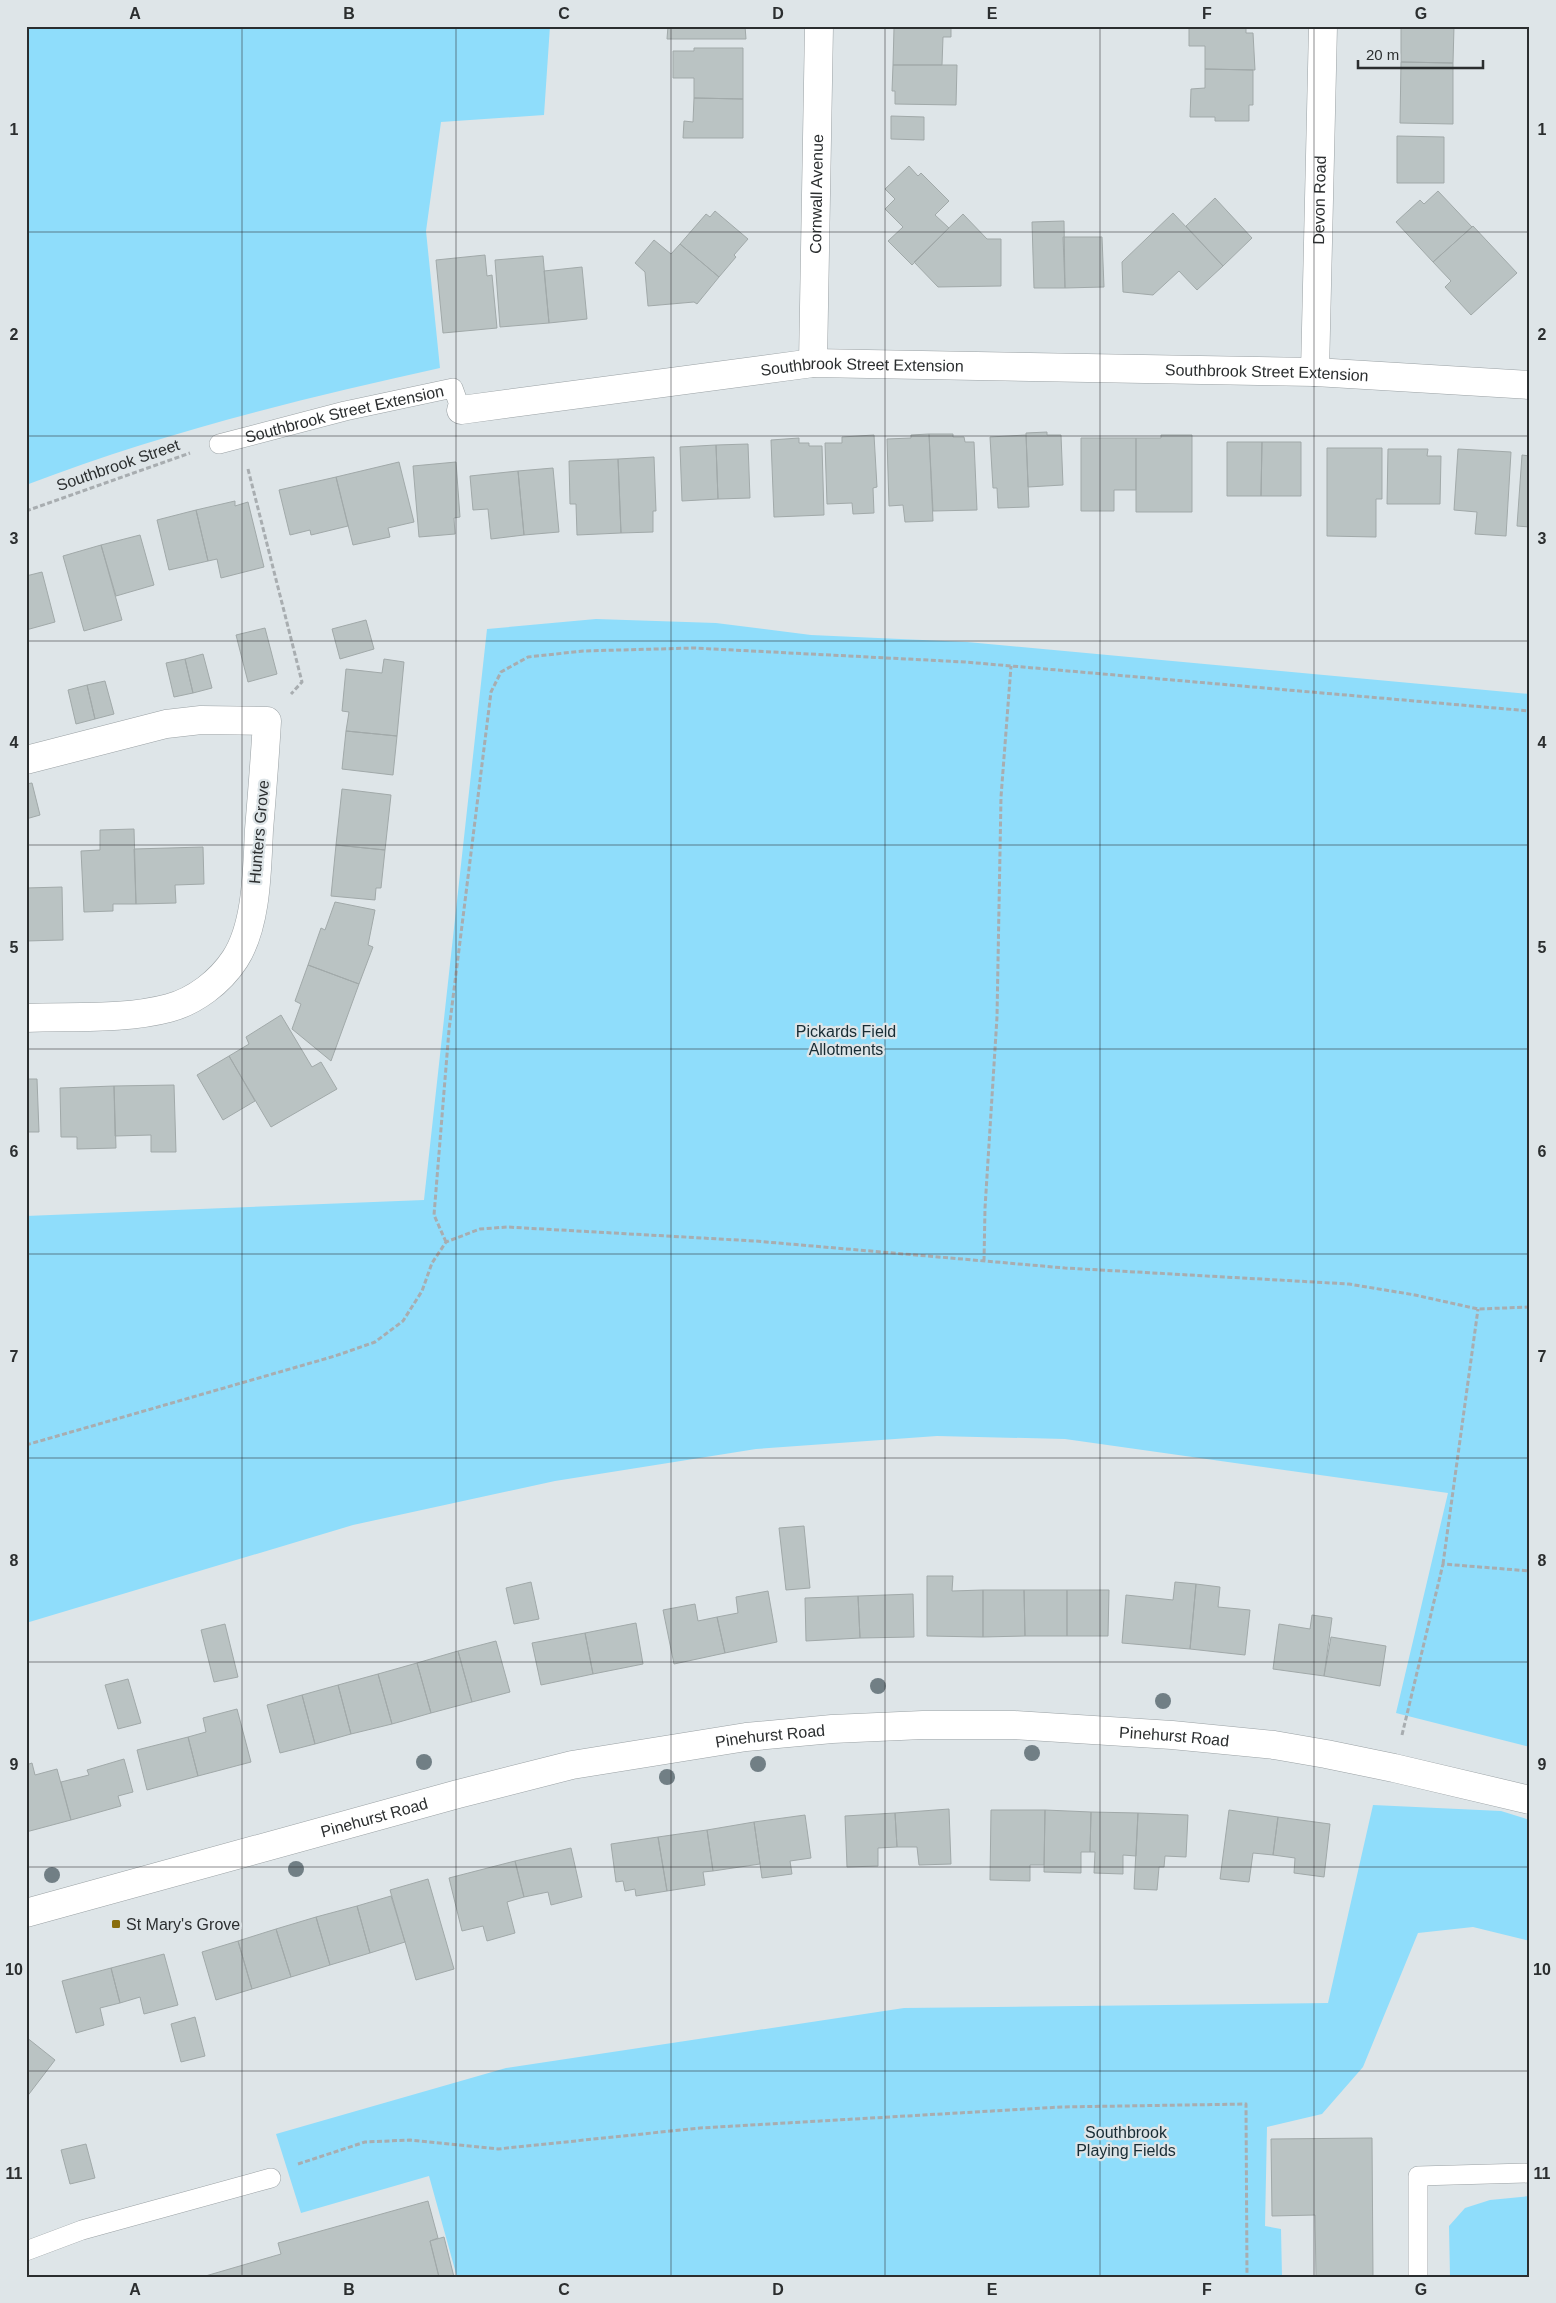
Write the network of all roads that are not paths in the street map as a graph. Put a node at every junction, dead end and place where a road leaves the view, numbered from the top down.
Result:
1 (819, 26) edge
2 (1324, 26) edge
3 (813, 363) junction
4 (1315, 372) junction
5 (1530, 385) edge
6 (461, 410) joint
7 (219, 444) road end
8 (26, 760) edge
9 (26, 1018) edge
10 (1530, 1800) edge
11 (26, 1914) edge
12 (1530, 2173) edge
13 (272, 2178) road end
14 (26, 2251) edge
15 (1418, 2277) edge

1 - 3 street, Cornwall Avenue
2 - 4 street, Devon Road
3 - 4 street, Southbrook Street Extension
3 - 6 street, Southbrook Street Extension
4 - 5 street, Southbrook Street Extension
6 - 7 lane, Southbrook Street Extension
8 - 9 street, Hunters Grove
10 - 11 street, Pinehurst Road
12 - 15 lane
13 - 14 lane

